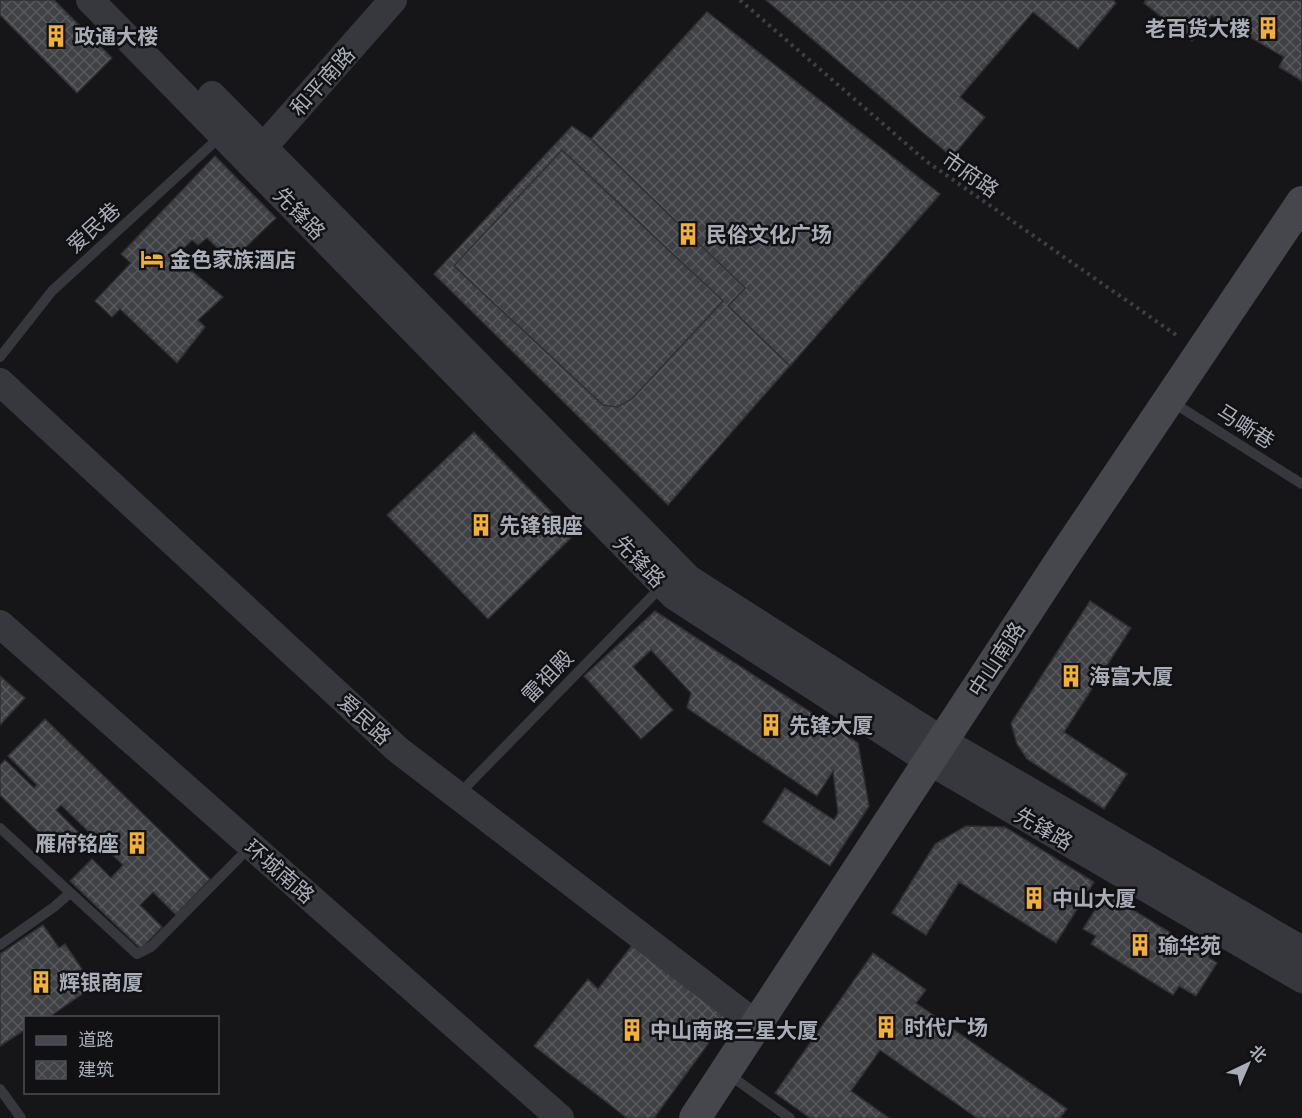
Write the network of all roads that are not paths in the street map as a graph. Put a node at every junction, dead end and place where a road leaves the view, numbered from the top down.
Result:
1 (90, 0) edge
2 (118, 0) edge
3 (393, 0) edge
4 (222, 135) junction
5 (256, 155) junction
6 (1302, 202) edge
7 (0, 357) edge
8 (0, 382) edge
9 (1169, 400) junction
10 (1302, 484) edge
11 (664, 585) junction
12 (0, 624) edge
13 (936, 751) junction
14 (458, 795) junction
15 (0, 828) edge
16 (240, 857) dead end
17 (70, 892) junction
18 (0, 945) edge
19 (1302, 950) edge
20 (1302, 979) edge
21 (757, 1025) junction
22 (726, 1073) junction
23 (0, 1089) edge
24 (21, 1118) edge
25 (560, 1118) edge
26 (695, 1118) edge
27 (790, 1118) edge

1 - 4 street, 先锋路
2 - 5 street, 先锋路
3 - 5 street, 和平南路
4 - 5 street, 先锋路
4 - 7 lane, 爱民巷
5 - 11 street, 先锋路
5 - 13 street, 先锋路
6 - 9 main road, 中山南路
8 - 14 street, 爱民路
9 - 10 lane, 马嘶巷
9 - 13 main road, 中山南路
11 - 13 street, 先锋路
11 - 14 lane, 雷祖殿
12 - 25 street, 环城南路
13 - 19 street, 先锋路
13 - 20 street, 先锋路
13 - 21 main road, 中山南路
14 - 21 street, 爱民路
15 - 17 lane
16 - 17 lane
17 - 18 lane
21 - 22 main road, 中山南路
22 - 26 main road, 中山南路
22 - 27 lane
23 - 24 lane

